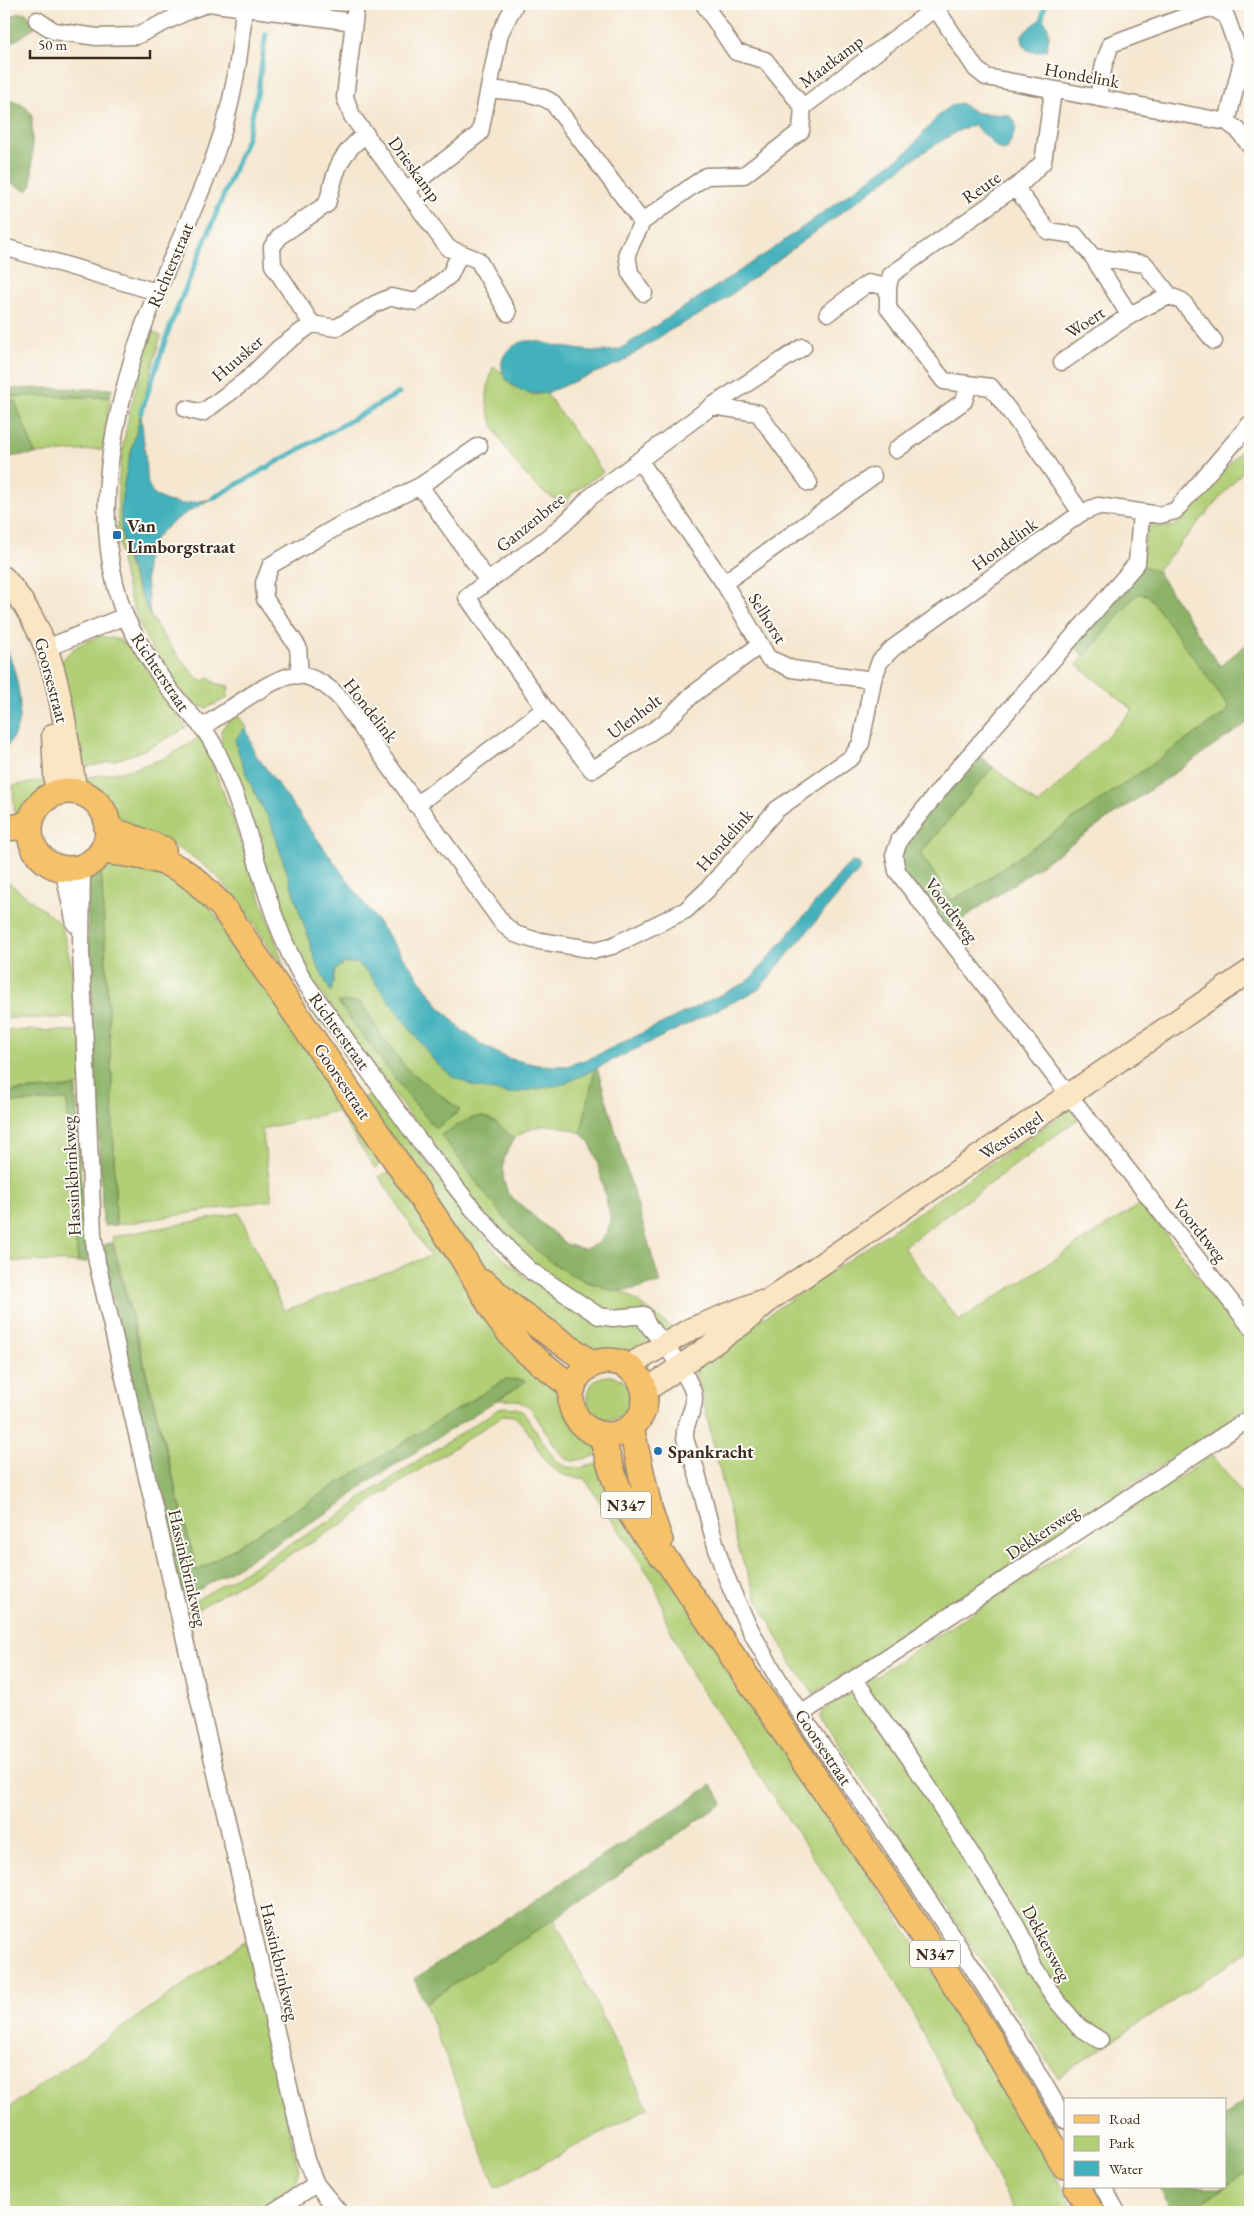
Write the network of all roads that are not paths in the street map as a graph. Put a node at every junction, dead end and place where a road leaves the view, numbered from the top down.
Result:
1 (208, 4) edge
2 (215, 4) edge
3 (356, 4) edge
4 (515, 4) edge
5 (704, 4) edge
6 (244, 6) edge
7 (934, 6) edge
8 (37, 20) dead end
9 (354, 22) junction
10 (489, 89) junction
11 (1053, 91) junction
12 (1098, 98) junction
13 (802, 107) junction
14 (1228, 122) junction
15 (366, 134) junction
16 (1250, 146) edge
17 (1015, 186) junction
18 (406, 190) junction
19 (642, 222) junction
20 (4, 247) edge
21 (460, 253) junction
22 (1093, 257) junction
23 (888, 287) junction
24 (157, 292) junction
25 (644, 293) dead end
26 (1170, 296) junction
27 (508, 313) dead end
28 (828, 313) dead end
29 (1130, 316) junction
30 (312, 324) junction
31 (1214, 341) dead end
32 (803, 347) dead end
33 (1062, 362) dead end
34 (970, 384) junction
35 (712, 406) junction
36 (186, 409) dead end
37 (1250, 424) edge
38 (479, 446) dead end
39 (896, 450) dead end
40 (639, 460) junction
41 (873, 476) dead end
42 (809, 483) dead end
43 (420, 486) junction
44 (1081, 513) junction
45 (1141, 514) junction
46 (4, 578) edge
47 (488, 581) junction
48 (724, 583) junction
49 (4, 596) edge
50 (125, 616) junction
51 (760, 646) junction
52 (41, 650) junction
53 (300, 676) junction
54 (874, 680) junction
55 (546, 709) junction
56 (202, 727) junction
57 (66, 793) junction
58 (416, 805) junction
59 (4, 828) edge
60 (32, 832) junction
61 (105, 839) junction
62 (4, 845) edge
63 (72, 868) junction
64 (1250, 971) edge
65 (1069, 1095) junction
66 (462, 1257) junction
67 (772, 1298) junction
68 (1250, 1326) edge
69 (665, 1344) junction
70 (592, 1364) junction
71 (628, 1366) junction
72 (679, 1368) junction
73 (572, 1388) junction
74 (645, 1391) junction
75 (1250, 1418) edge
76 (631, 1428) junction
77 (601, 1434) junction
78 (671, 1566) junction
79 (855, 1680) junction
80 (802, 1714) junction
81 (1100, 2040) dead end
82 (1064, 2118) edge
83 (1064, 2164) edge
84 (316, 2184) junction
85 (1078, 2188) edge
86 (1104, 2188) edge
87 (273, 2212) edge
88 (339, 2212) edge
89 (1091, 2212) edge
90 (1117, 2212) edge

1 - 8 street
2 - 6 street
3 - 9 street
4 - 10 street
5 - 13 street
6 - 9 street
6 - 24 street, Richterstraat
7 - 11 street, Hondelink
7 - 13 street, Maatkamp
9 - 15 street, Drieskamp
10 - 18 street
10 - 19 street
11 - 12 street, Hondelink
11 - 17 street, Reute
12 - 14 street, Hondelink
12 - 14 street
13 - 19 street, Maatkamp
14 - 16 street
15 - 18 street, Drieskamp
15 - 30 street
17 - 22 street, Woert
17 - 23 street, Reute
18 - 21 street, Drieskamp
19 - 25 street, Maatkamp
20 - 24 street
21 - 27 street, Drieskamp
21 - 30 street
22 - 26 street
22 - 29 street, Woert
23 - 28 street
23 - 34 street
24 - 50 street, Richterstraat
26 - 29 street, Woert
26 - 31 street
29 - 33 street, Woert
30 - 36 street, Huusker
32 - 35 street, Ganzenbree
34 - 39 street
34 - 44 street
35 - 40 street, Ganzenbree
35 - 42 street
37 - 45 street, Hondelink
38 - 43 street
40 - 47 street, Ganzenbree
40 - 48 street, Selhorst
41 - 48 street, Selhorst
43 - 47 street
43 - 53 street
44 - 45 street, Hondelink
44 - 54 street, Hondelink
45 - 65 street, Voordtweg
46 - 52 main road, Goorsestraat
47 - 55 street, Ulenholt
48 - 51 street, Selhorst
49 - 52 main road, Goorsestraat
50 - 52 street, Richterstraat
50 - 56 street, Richterstraat
51 - 54 street, Selhorst
51 - 55 street, Ulenholt
52 - 57 main road, Goorsestraat
53 - 56 street
53 - 58 street, Hondelink
54 - 58 street, Hondelink
55 - 58 street
56 - 69 street, Richterstraat
57 - 60 main road
57 - 61 main road
59 - 60 main road
60 - 62 main road
60 - 63 main road
61 - 63 main road
61 - 66 main road, Goorsestraat
63 - 84 street, Hassinkbrinkweg
64 - 65 main road, Westsingel
65 - 67 main road, Westsingel
65 - 68 street, Voordtweg
66 - 70 main road, Goorsestraat
66 - 73 main road, Goorsestraat
67 - 69 main road, Westsingel
67 - 72 main road, Westsingel
69 - 71 main road, Westsingel
69 - 72 street, Goorsestraat
70 - 71 main road
70 - 73 main road
71 - 74 main road
72 - 74 main road, Westsingel
72 - 80 street, Goorsestraat
73 - 77 main road
74 - 76 main road
75 - 79 street, Dekkersweg
76 - 77 main road
76 - 78 main road, Goorsestraat / N347
77 - 78 main road, Goorsestraat / N347
78 - 83 main road, Goorsestraat / N347
79 - 80 street, Dekkersweg
79 - 81 street, Dekkersweg
80 - 82 street, Goorsestraat
84 - 87 street
84 - 88 street, Hassinkbrinkweg
85 - 89 main road
86 - 90 street

